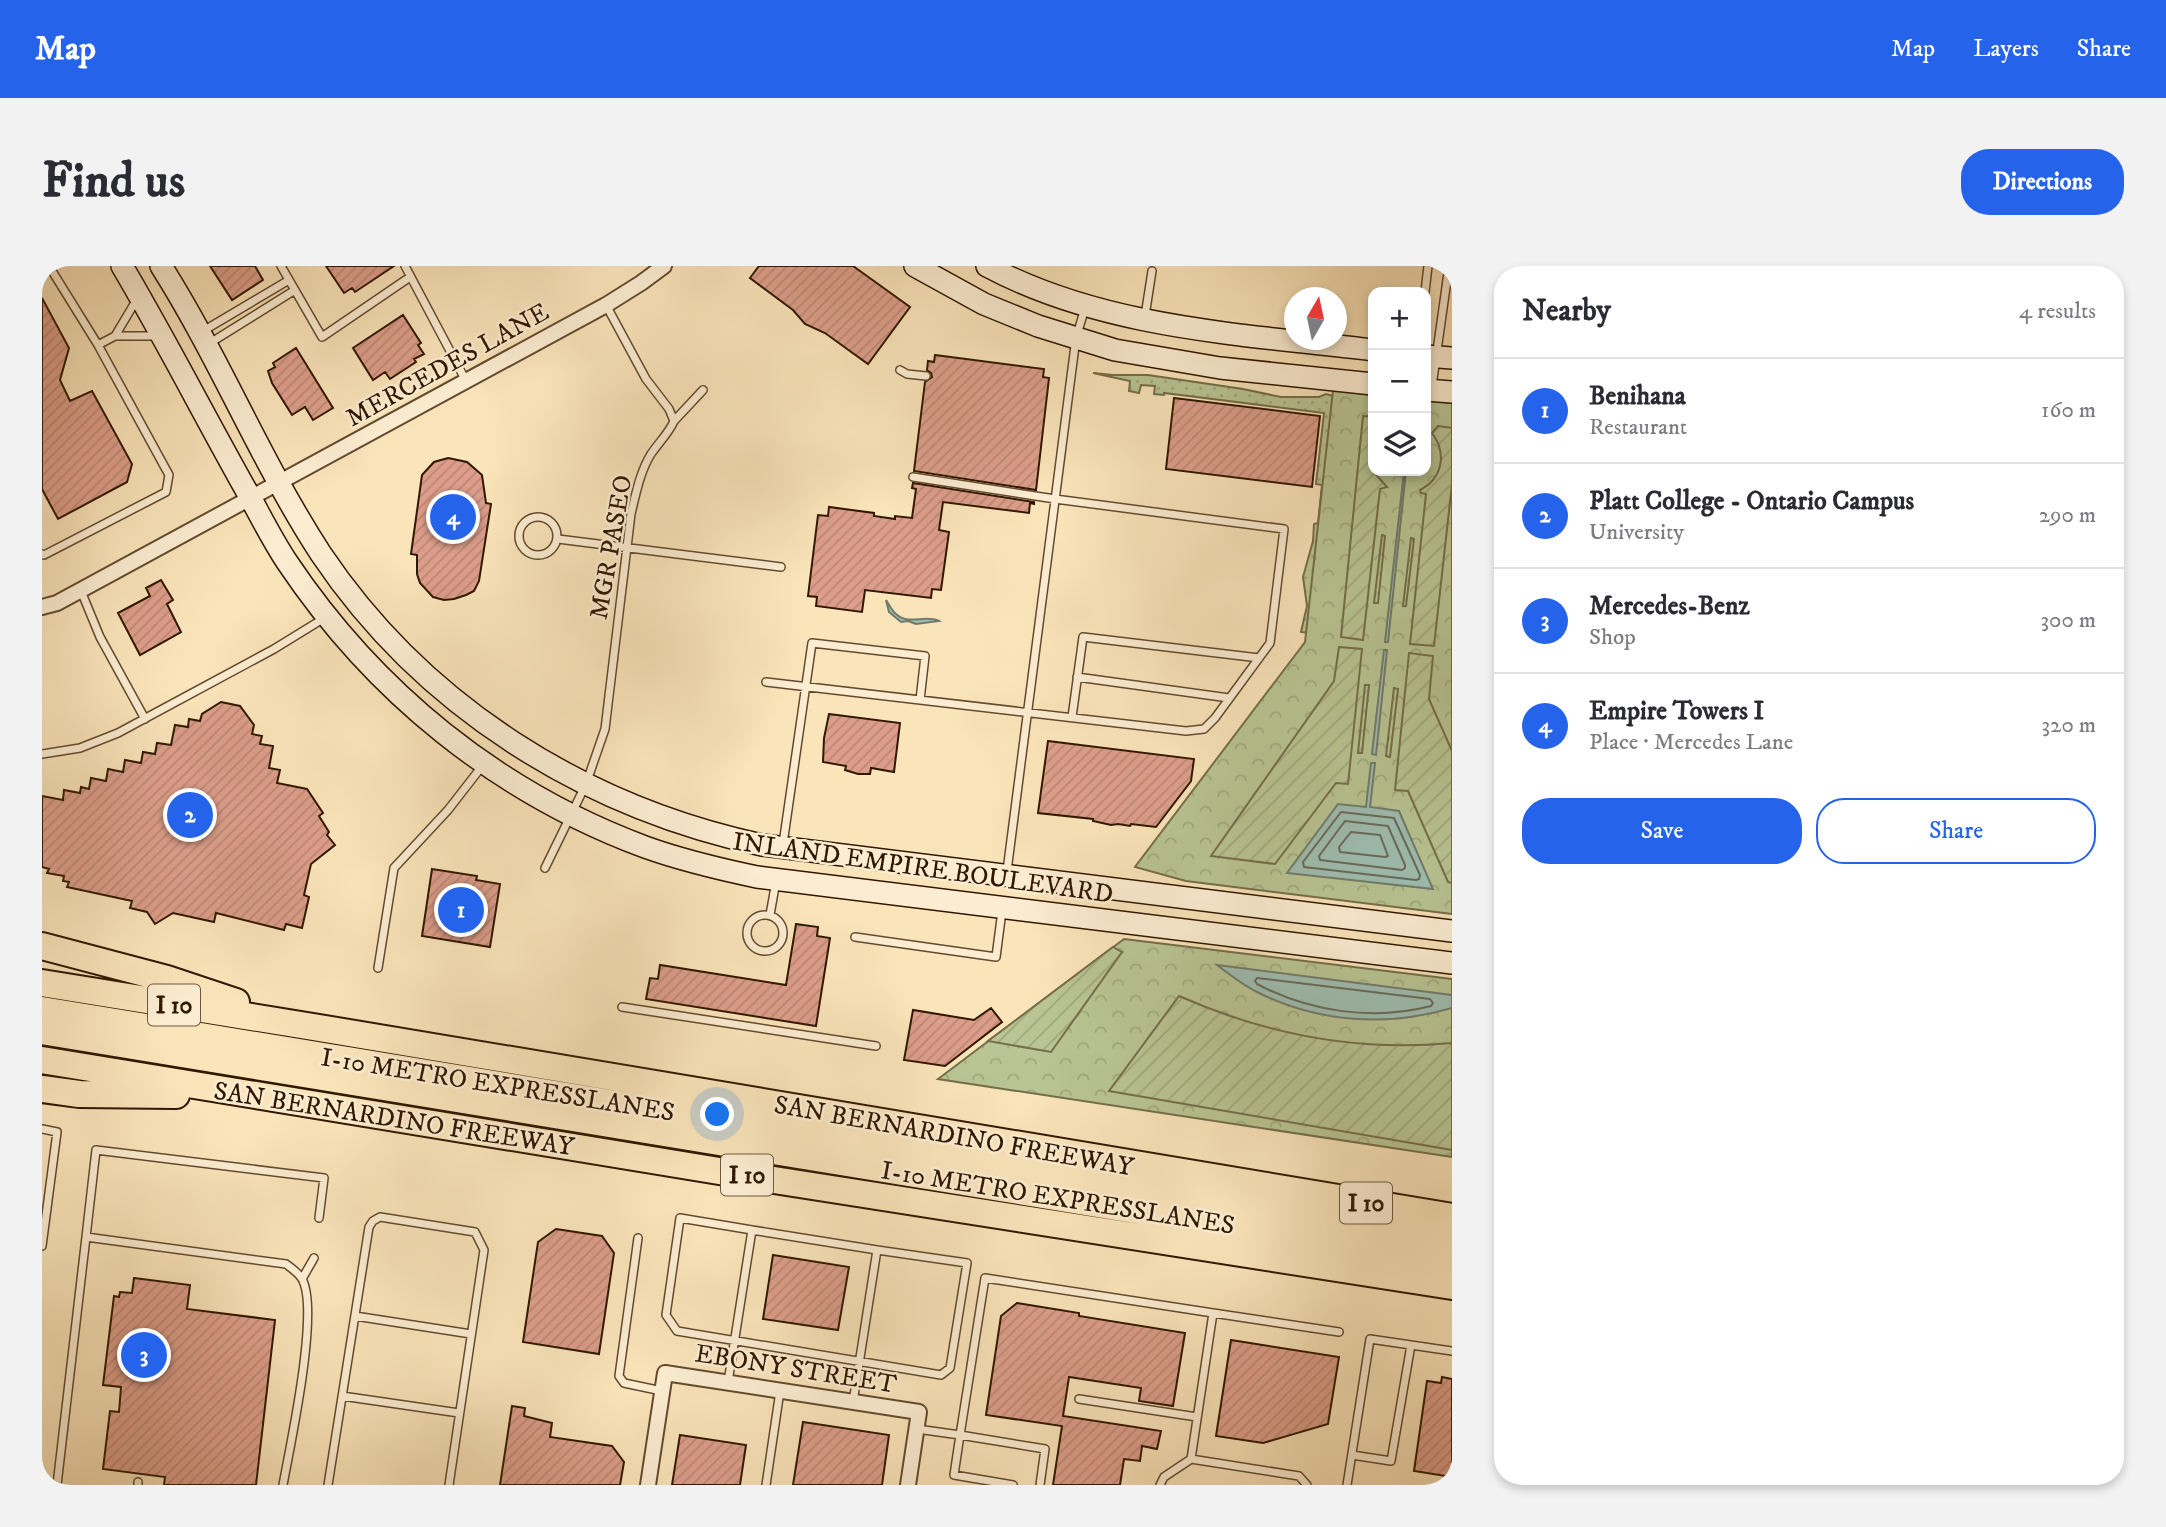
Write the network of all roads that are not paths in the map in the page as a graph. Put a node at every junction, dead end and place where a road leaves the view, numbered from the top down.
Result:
1 (49, 266) edge
2 (122, 266) edge
3 (161, 266) edge
4 (281, 266) edge
5 (405, 266) edge
6 (664, 266) edge
7 (915, 266) edge
8 (986, 266) edge
9 (1428, 266) edge
10 (1449, 266) edge
11 (1152, 271) dead end
12 (410, 277) junction
13 (289, 279) junction
14 (1426, 287) edge
15 (295, 290) junction
16 (139, 295) junction
17 (1086, 305) junction
18 (606, 306) junction
19 (1144, 320) junction
20 (115, 336) junction
21 (162, 336) junction
22 (1076, 338) junction
23 (203, 339) junction
24 (98, 345) junction
25 (1368, 349) edge
26 (1438, 357) edge
27 (900, 370) dead end
28 (926, 376) dead end
29 (466, 382) junction
30 (1368, 383) edge
31 (703, 390) dead end
32 (1436, 391) edge
33 (674, 421) junction
34 (914, 477) dead end
35 (279, 483) junction
36 (251, 498) junction
37 (1055, 499) junction
38 (558, 539) junction
39 (627, 548) junction
40 (42, 554) edge
41 (781, 567) dead end
42 (80, 590) junction
43 (42, 607) edge
44 (327, 617) junction
45 (1259, 658) junction
46 (1077, 677) junction
47 (766, 682) dead end
48 (806, 687) junction
49 (1229, 698) junction
50 (920, 700) junction
51 (1027, 712) junction
52 (1072, 717) junction
53 (145, 719) junction
54 (42, 754) edge
55 (484, 764) junction
56 (586, 784) junction
57 (570, 815) junction
58 (782, 848) junction
59 (545, 868) dead end
60 (1006, 876) junction
61 (776, 880) junction
62 (1002, 907) junction
63 (770, 915) junction
64 (1452, 930) edge
65 (855, 937) dead end
66 (42, 947) edge
67 (1452, 963) edge
68 (378, 968) dead end
69 (42, 983) edge
70 (109, 995) junction
71 (622, 1007) dead end
72 (42, 1010) edge
73 (307, 1026) junction
74 (42, 1031) edge
75 (876, 1046) dead end
76 (327, 1056) junction
77 (42, 1060) edge
78 (42, 1089) edge
79 (266, 1096) junction
80 (42, 1129) edge
81 (1452, 1217) edge
82 (319, 1218) dead end
83 (752, 1230) junction
84 (86, 1237) junction
85 (638, 1238) dead end
86 (1452, 1241) edge
87 (42, 1246) edge
88 (877, 1250) junction
89 (314, 1258) dead end
90 (1452, 1262) edge
91 (302, 1279) junction
92 (1452, 1286) edge
93 (1213, 1313) junction
94 (355, 1316) junction
95 (1339, 1332) dead end
96 (471, 1334) junction
97 (735, 1340) junction
98 (1411, 1345) junction
99 (1452, 1351) edge
100 (860, 1361) junction
101 (728, 1383) junction
102 (662, 1391) junction
103 (780, 1391) junction
104 (342, 1396) junction
105 (1079, 1399) dead end
106 (853, 1402) junction
107 (459, 1413) junction
108 (1197, 1417) junction
109 (917, 1429) junction
110 (960, 1435) junction
111 (1352, 1455) junction
112 (1191, 1458) junction
113 (57, 1485) edge
114 (283, 1485) edge
115 (328, 1485) edge
116 (449, 1485) edge
117 (648, 1485) edge
118 (766, 1485) edge
119 (908, 1485) edge
120 (1013, 1485) edge
121 (1040, 1485) edge
122 (1160, 1485) edge
123 (1307, 1485) edge
124 (1347, 1485) edge

1 - 24 lane
2 - 16 main road, INLAND EMPIRE BOULEVARD
3 - 23 main road, INLAND EMPIRE BOULEVARD
4 - 13 lane
5 - 12 lane
6 - 18 street, MERCEDES LANE
7 - 22 main road
8 - 17 main road
9 - 14 lane
10 - 26 lane
11 - 19 lane
12 - 15 lane
12 - 29 lane
13 - 15 lane
13 - 23 lane
15 - 23 lane
16 - 20 lane
16 - 21 main road, INLAND EMPIRE BOULEVARD
17 - 19 main road
17 - 22 lane
18 - 29 street, MERCEDES LANE
18 - 33 lane
19 - 25 main road
20 - 21 lane
20 - 24 lane
21 - 36 main road, INLAND EMPIRE BOULEVARD
22 - 30 main road
22 - 37 lane
23 - 35 main road, INLAND EMPIRE BOULEVARD
24 - 40 lane
26 - 32 lane
27 - 28 lane
29 - 35 street, MERCEDES LANE
31 - 33 lane, MGR PASEO
33 - 39 lane, MGR PASEO
34 - 37 lane
35 - 36 street, MERCEDES LANE
35 - 56 main road, INLAND EMPIRE BOULEVARD
36 - 42 street, MERCEDES LANE
36 - 44 main road, INLAND EMPIRE BOULEVARD
37 - 45 lane
37 - 51 lane
38 - 38 lane
38 - 39 lane
39 - 41 lane
39 - 56 lane, MGR PASEO
42 - 43 street, MERCEDES LANE
42 - 53 lane
44 - 53 lane
44 - 55 main road, INLAND EMPIRE BOULEVARD
45 - 46 lane
45 - 49 lane
46 - 49 lane
46 - 52 lane
47 - 48 lane
48 - 50 lane
48 - 50 lane
48 - 58 lane
49 - 52 lane
50 - 51 lane
51 - 52 lane
51 - 60 lane
53 - 54 lane
55 - 57 main road, INLAND EMPIRE BOULEVARD
55 - 68 lane
56 - 57 lane, MGR PASEO
56 - 58 main road, INLAND EMPIRE BOULEVARD
57 - 59 lane, MGR PASEO
57 - 61 main road, INLAND EMPIRE BOULEVARD
58 - 60 main road, INLAND EMPIRE BOULEVARD
60 - 62 main road
60 - 64 main road, INLAND EMPIRE BOULEVARD
61 - 62 main road, INLAND EMPIRE BOULEVARD
61 - 63 lane
62 - 65 lane
62 - 67 main road, INLAND EMPIRE BOULEVARD
63 - 63 lane
66 - 73 highway
69 - 70 highway, SAN BERNARDINO FREEWAY / I 10
70 - 73 highway, SAN BERNARDINO FREEWAY / I 10
70 - 76 highway
71 - 75 lane
72 - 76 highway, I-10 METRO EXPRESSLANES
73 - 81 highway, SAN BERNARDINO FREEWAY / I 10
74 - 90 highway, I-10 METRO EXPRESSLANES
76 - 86 highway, I-10 METRO EXPRESSLANES
77 - 79 highway, SAN BERNARDINO FREEWAY / I 10
78 - 79 highway
79 - 92 highway, SAN BERNARDINO FREEWAY / I 10
80 - 87 lane
82 - 84 lane
83 - 88 lane
83 - 97 lane
83 - 97 lane
84 - 91 lane
84 - 113 lane
85 - 102 lane
88 - 100 lane
88 - 100 lane
89 - 91 lane
91 - 114 lane
93 - 95 lane
93 - 108 lane
93 - 110 lane
94 - 96 lane
94 - 96 lane
94 - 104 lane
96 - 107 lane
97 - 100 lane
97 - 101 lane
98 - 99 lane
98 - 111 lane
98 - 111 lane
100 - 106 lane
101 - 102 street, EBONY STREET
101 - 103 street, EBONY STREET
102 - 117 street
103 - 106 street, EBONY STREET
103 - 118 lane
104 - 107 lane
104 - 115 lane
105 - 108 lane
106 - 109 street, EBONY STREET
107 - 116 lane
108 - 112 lane
109 - 110 lane
109 - 119 street
110 - 120 lane
110 - 121 lane
111 - 124 lane
112 - 122 lane
112 - 123 lane

